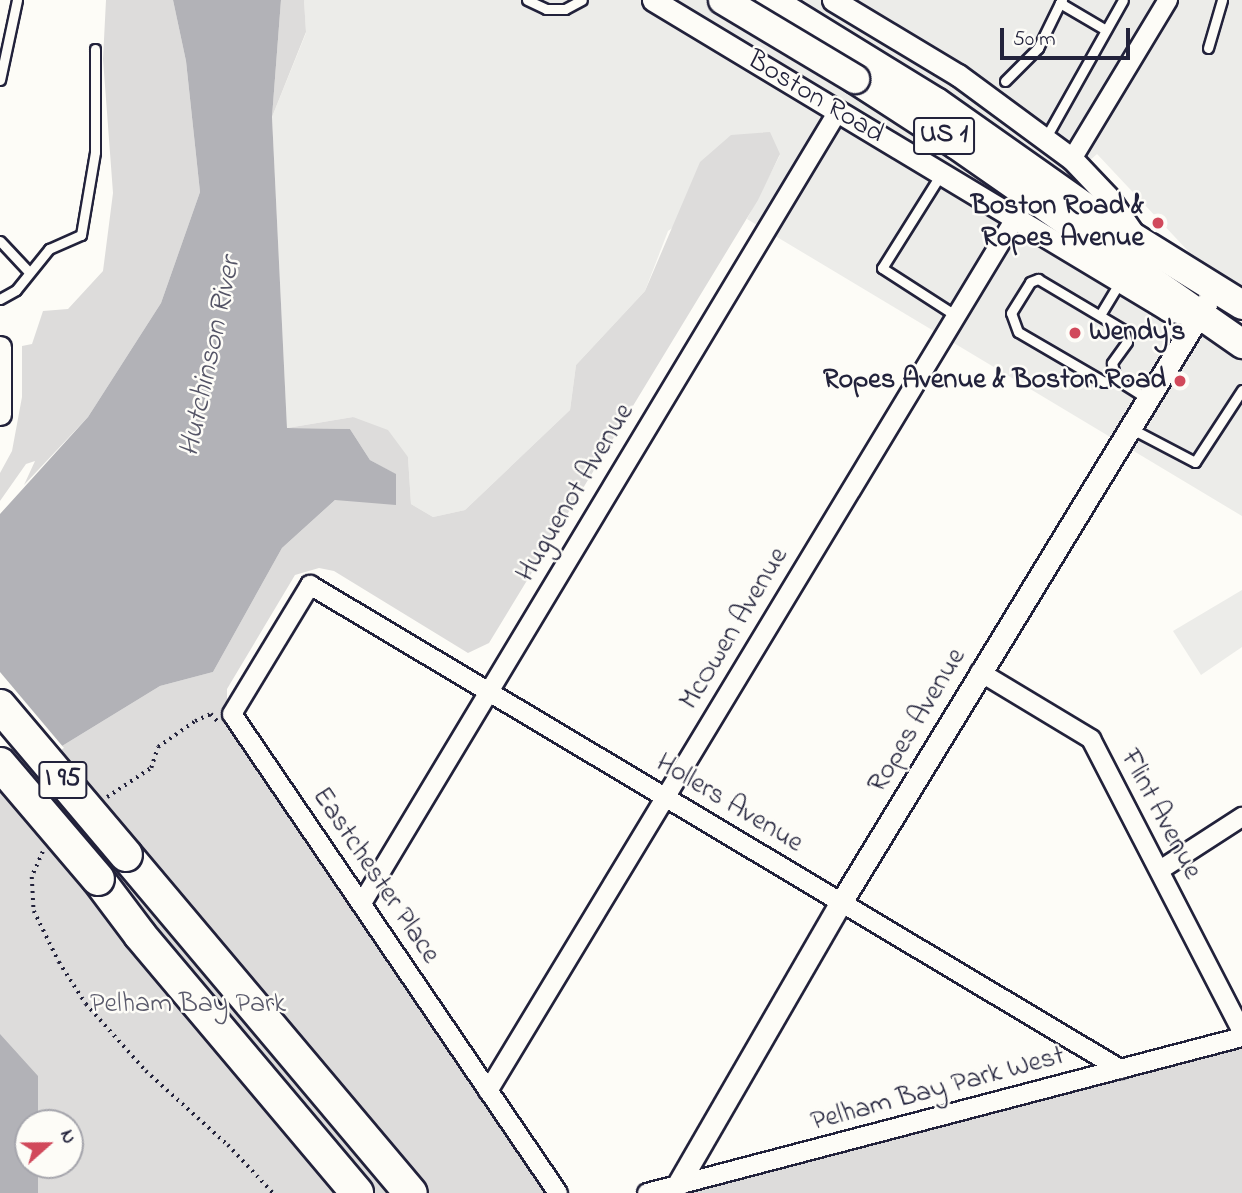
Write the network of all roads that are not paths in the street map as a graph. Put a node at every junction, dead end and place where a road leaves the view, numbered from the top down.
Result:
1 (17, 0) edge
2 (527, 0) edge
3 (582, 0) edge
4 (653, 0) edge
5 (723, 0) edge
6 (749, 0) edge
7 (770, 0) edge
8 (833, 0) edge
9 (1123, 0) edge
10 (1167, 0) edge
11 (1222, 0) edge
12 (1061, 2) edge
13 (1106, 30) junction
14 (725, 43) junction
15 (1208, 48) dead end
16 (95, 49) dead end
17 (861, 70) junction
18 (0, 80) edge
19 (1005, 81) dead end
20 (838, 111) junction
21 (1045, 139) junction
22 (1072, 159) junction
23 (941, 174) junction
24 (1022, 207) junction
25 (1133, 233) junction
26 (0, 242) edge
27 (29, 272) junction
28 (1121, 280) junction
29 (1215, 289) junction
30 (0, 299) edge
31 (1242, 305) edge
32 (955, 315) junction
33 (1100, 315) junction
34 (1197, 316) junction
35 (1242, 344) edge
36 (0, 347) edge
37 (1116, 379) junction
38 (1242, 390) edge
39 (1146, 398) junction
40 (0, 414) edge
41 (1129, 427) junction
42 (310, 585) joint
43 (980, 673) junction
44 (488, 690) junction
45 (0, 706) edge
46 (0, 764) edge
47 (664, 797) junction
48 (1242, 817) edge
49 (1160, 870) junction
50 (362, 903) junction
51 (840, 904) junction
52 (1242, 1031) edge
53 (1242, 1037) edge
54 (1120, 1069) junction
55 (488, 1091) junction
56 (677, 1185) junction
57 (357, 1193) edge
58 (411, 1193) edge
59 (558, 1193) edge
60 (647, 1193) edge

1 - 18 lane
2 - 3 lane
4 - 14 street, Boston Road
5 - 17 main road, Boston Road / US 1, bridge
6 - 14 street
7 - 17 main road, Boston Road / US 1
8 - 21 street, Boston Road
9 - 13 lane
10 - 22 street
11 - 15 lane
12 - 13 lane
12 - 19 lane
13 - 21 lane
14 - 20 street, Boston Road
16 - 27 lane
17 - 24 main road, Boston Road / US 1
17 - 25 main road, Boston Road / US 1
20 - 23 street, Boston Road
20 - 44 street, Huguenot Avenue
21 - 22 street, Boston Road
22 - 25 street, Boston Road
23 - 24 street, Boston Road
23 - 32 lane
24 - 28 street, Boston Road
24 - 32 street, McOwen Avenue
24 - 34 main road, Boston Road / US 1
25 - 29 main road, Boston Road / US 1
26 - 27 lane
27 - 30 lane
28 - 33 lane
28 - 34 street, Boston Road
29 - 31 main road, Boston Road / US 1
29 - 34 street, Ropes Avenue
32 - 47 street, McOwen Avenue
33 - 37 lane
33 - 37 lane
34 - 35 main road, Boston Road / US 1
34 - 39 street, Ropes Avenue
36 - 40 street
37 - 39 lane
38 - 41 lane
39 - 41 street, Ropes Avenue
41 - 43 street, Ropes Avenue
42 - 44 street, Hollers Avenue
42 - 50 street, Eastchester Place
43 - 49 street, Flint Avenue
43 - 51 street, Ropes Avenue
44 - 47 street, Hollers Avenue
44 - 50 street, Huguenot Avenue
45 - 58 highway, I 95, bridge
46 - 57 highway, I 95, bridge
47 - 51 street, Hollers Avenue
47 - 55 street, McOwen Avenue
48 - 49 street
49 - 52 street, Flint Avenue
50 - 55 street, Eastchester Place
51 - 54 street, Hollers Avenue
51 - 56 street, Ropes Avenue
53 - 54 street, Pelham Bay Park West
54 - 56 street, Pelham Bay Park West
55 - 59 street, Eastchester Place
56 - 60 street, Pelham Bay Park West

